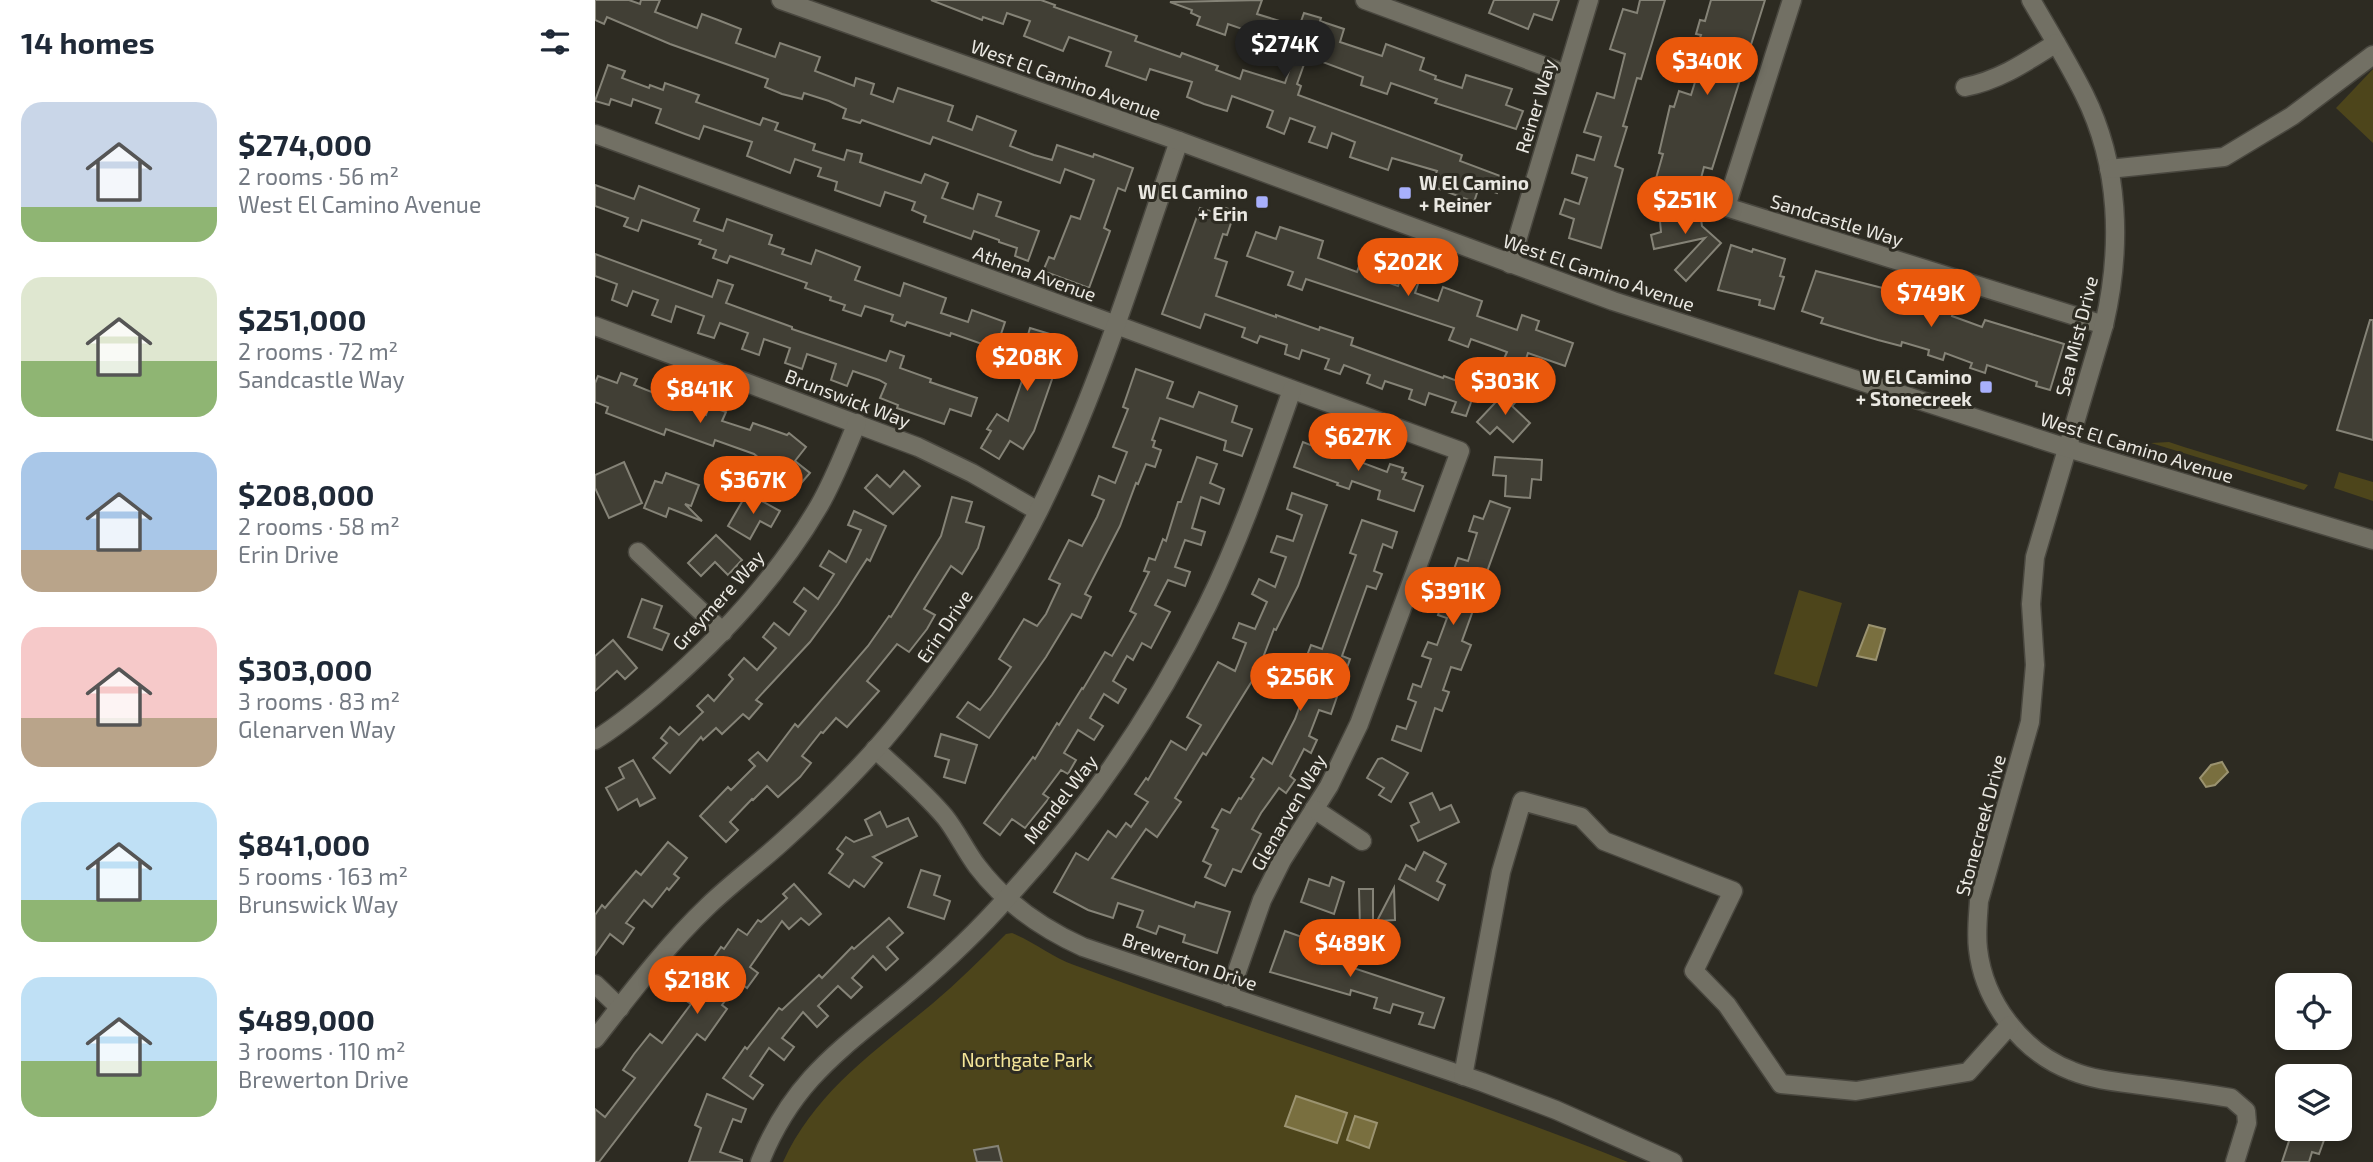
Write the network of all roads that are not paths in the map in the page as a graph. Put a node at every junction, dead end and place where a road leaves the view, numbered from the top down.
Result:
1 (781, 0) edge
2 (1365, 0) edge
3 (1589, 0) edge
4 (1792, 0) edge
5 (2031, 0) edge
6 (2056, 43) junction
7 (2373, 55) edge
8 (1566, 74) junction
9 (1965, 87) dead end
10 (595, 134) edge
11 (1179, 141) junction
12 (2109, 169) junction
13 (1510, 264) junction
14 (1115, 325) junction
15 (2103, 325) junction
16 (595, 326) edge
17 (1292, 390) junction
18 (857, 424) junction
19 (2067, 448) junction
20 (1459, 451) joint
21 (1038, 511) junction
22 (2373, 540) edge
23 (638, 552) dead end
24 (723, 632) junction
25 (595, 740) edge
26 (875, 749) junction
27 (1314, 809) junction
28 (1362, 841) dead end
29 (1006, 899) junction
30 (595, 984) edge
31 (1228, 997) junction
32 (620, 1008) junction
33 (2010, 1026) junction
34 (595, 1039) edge
35 (1463, 1076) junction
36 (760, 1162) edge
37 (1673, 1162) edge
38 (2235, 1162) edge

1 - 11 street, West El Camino Avenue
2 - 8 street
3 - 8 street, Reiner Way
4 - 15 street, Sandcastle Way
5 - 6 street, Sea Mist Drive
6 - 9 street
6 - 12 street, Sea Mist Drive
7 - 12 street
8 - 13 street, Reiner Way
10 - 14 street, Athena Avenue
11 - 13 street, West El Camino Avenue
11 - 14 street, Erin Drive
12 - 15 street, Sea Mist Drive
13 - 19 street, West El Camino Avenue
14 - 17 street, Athena Avenue
14 - 21 street, Erin Drive
15 - 19 street, Sea Mist Drive
16 - 18 street, Brunswick Way
17 - 20 street, Athena Avenue
17 - 29 street, Mendel Way
18 - 21 street, Brunswick Way
18 - 24 street, Greymere Way
19 - 22 street, West El Camino Avenue
19 - 33 street, Stonecreek Drive
20 - 27 street, Glenarven Way
21 - 26 street, Erin Drive
23 - 24 street
24 - 25 street, Greymere Way
26 - 29 street, Brewerton Drive
26 - 32 street, Erin Drive
27 - 28 street
27 - 31 street, Glenarven Way
29 - 31 street, Brewerton Drive
29 - 36 street, Mendel Way
30 - 32 street
31 - 35 street, Brewerton Drive
32 - 34 street, Erin Drive
33 - 35 street
33 - 38 street, Stonecreek Drive
35 - 37 street, Brewerton Drive

